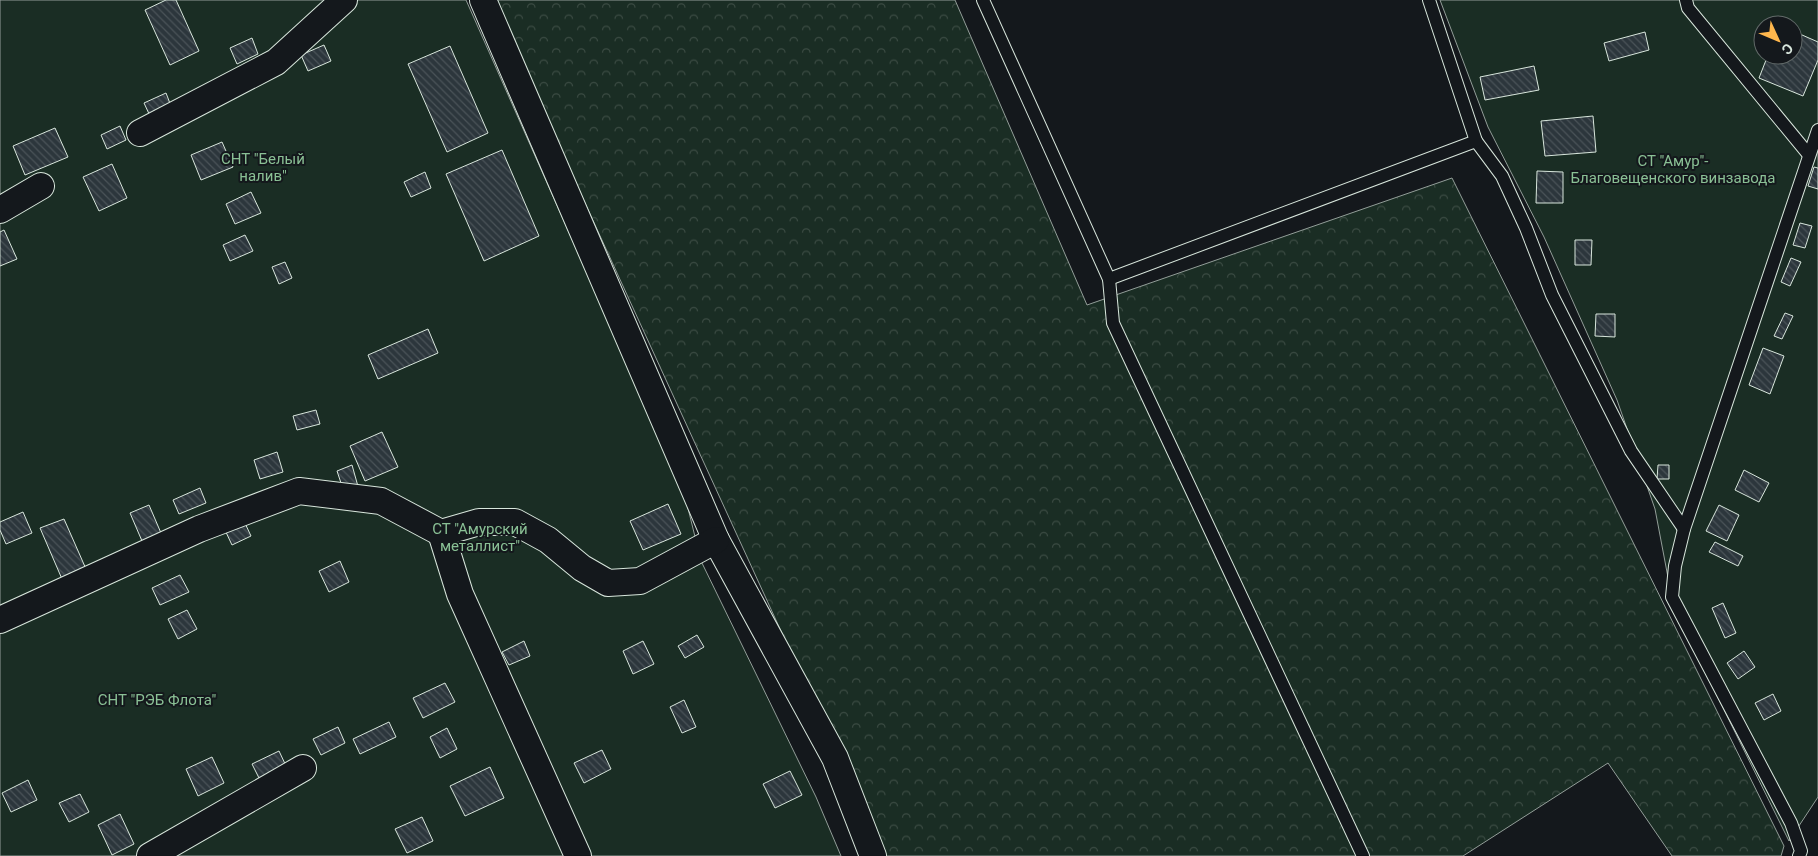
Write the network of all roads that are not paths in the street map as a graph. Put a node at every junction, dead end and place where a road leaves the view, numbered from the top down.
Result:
1 (344, 0) edge
2 (483, 0) edge
3 (983, 0) edge
4 (1428, 0) edge
5 (1686, 0) edge
6 (1818, 130) edge
7 (140, 133) dead end
8 (1476, 141) junction
9 (1809, 155) junction
10 (41, 186) dead end
11 (0, 210) edge
12 (1109, 279) junction
13 (1684, 529) junction
14 (441, 533) junction
15 (716, 540) junction
16 (0, 620) edge
17 (303, 768) dead end
18 (150, 856) edge
19 (578, 856) edge
20 (873, 856) edge
21 (1363, 856) edge
22 (1799, 856) edge

1 - 7 street
2 - 15 street
3 - 12 lane
4 - 8 lane
5 - 9 lane
6 - 9 lane
8 - 12 lane
8 - 13 lane
9 - 13 lane
10 - 11 street
12 - 21 lane
13 - 22 lane
14 - 15 street
14 - 16 street
14 - 19 street
15 - 20 street
17 - 18 street

